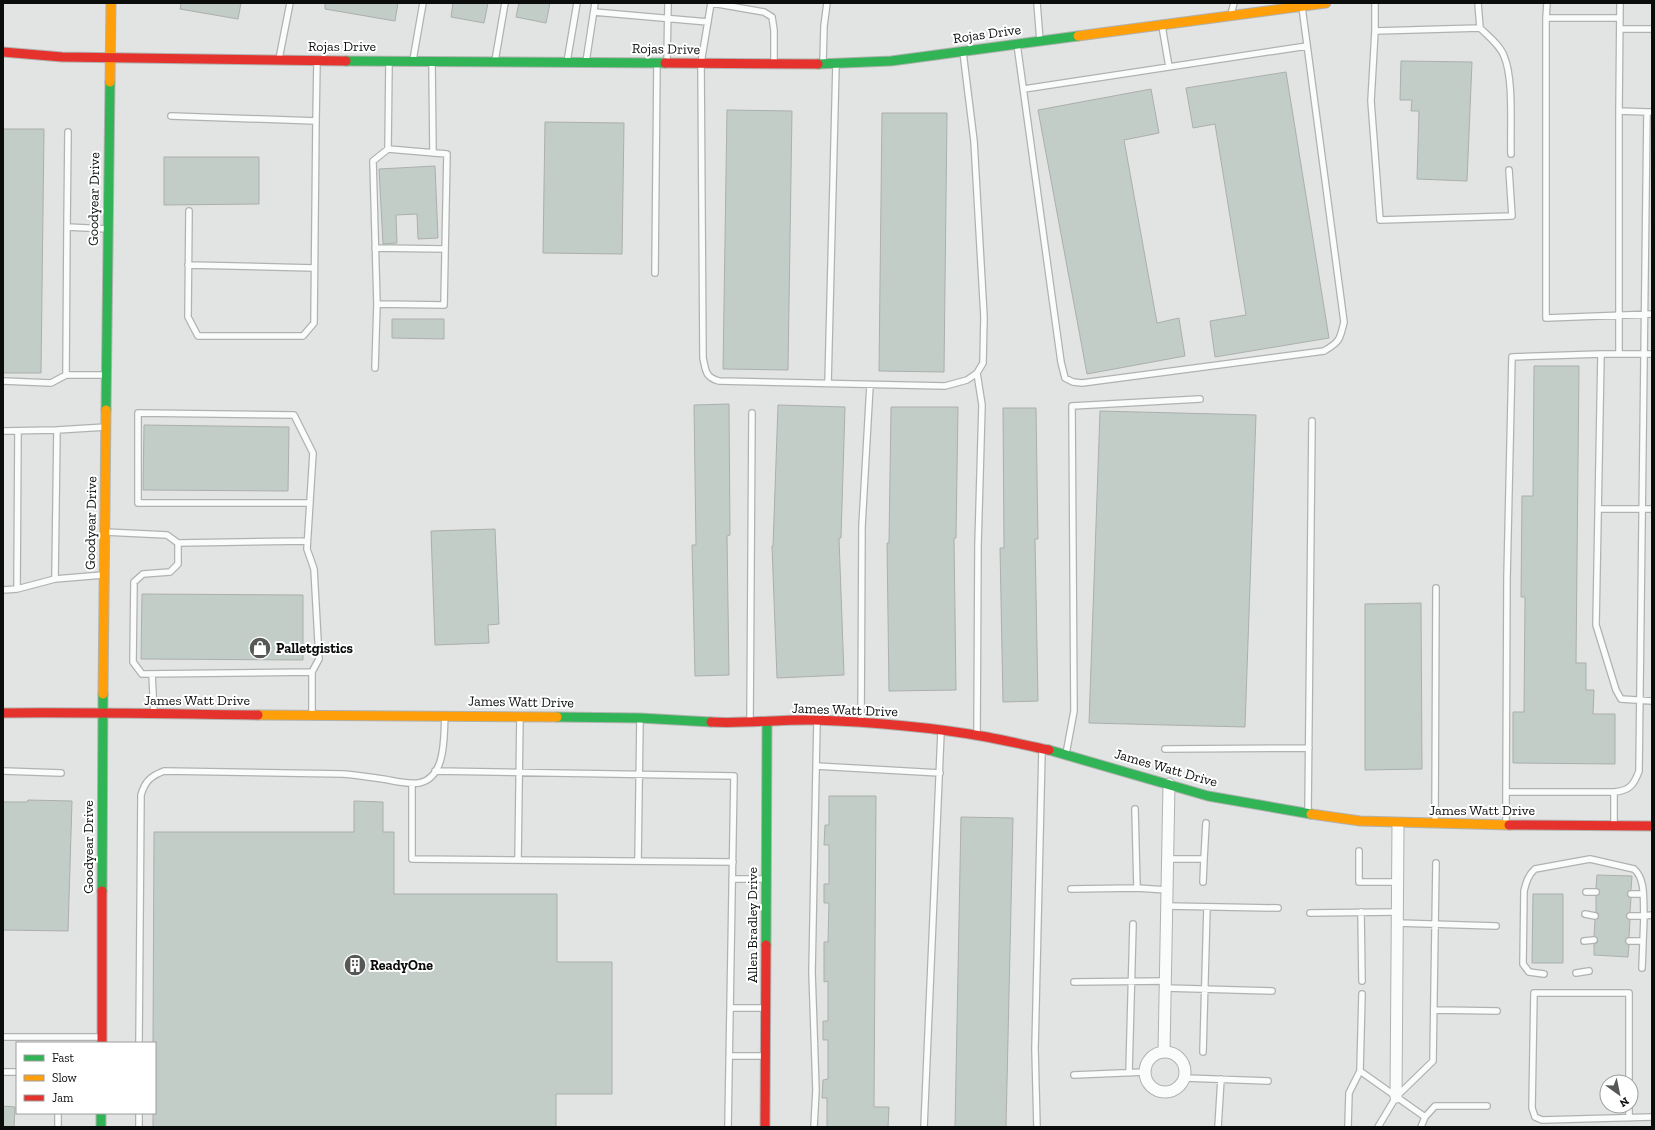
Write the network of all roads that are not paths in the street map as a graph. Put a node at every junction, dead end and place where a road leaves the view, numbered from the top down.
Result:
1 (111, 3) edge
2 (290, 3) edge
3 (423, 3) edge
4 (505, 3) edge
5 (577, 3) edge
6 (595, 3) edge
7 (668, 3) edge
8 (712, 3) edge
9 (827, 3) edge
10 (1037, 3) edge
11 (1234, 3) edge
12 (1326, 3) edge
13 (1375, 3) edge
14 (1478, 3) edge
15 (1547, 3) edge
16 (1620, 3) edge
17 (1304, 5) edge
18 (1268, 7) edge
19 (594, 12) junction
20 (1230, 16) junction
21 (1546, 18) junction
22 (1620, 18) junction
23 (668, 19) junction
24 (708, 22) junction
25 (1162, 26) junction
26 (1480, 28) junction
27 (1620, 29) junction
28 (1652, 29) edge
29 (1375, 31) junction
30 (1040, 41) junction
31 (1017, 44) junction
32 (1307, 46) junction
33 (3, 52) edge
34 (963, 52) junction
35 (110, 57) junction
36 (279, 59) junction
37 (389, 60) junction
38 (317, 61) junction
39 (413, 61) junction
40 (432, 61) junction
41 (496, 62) junction
42 (567, 62) junction
43 (586, 62) junction
44 (662, 63) junction
45 (701, 63) junction
46 (774, 64) junction
47 (836, 64) junction
48 (823, 65) junction
49 (1169, 67) junction
50 (1024, 89) junction
51 (1619, 111) junction
52 (1650, 112) edge
53 (171, 116) dead end
54 (316, 120) junction
55 (68, 132) dead end
56 (388, 149) junction
57 (433, 153) junction
58 (1511, 154) dead end
59 (1509, 170) dead end
60 (189, 210) dead end
61 (67, 227) junction
62 (108, 228) junction
63 (375, 248) junction
64 (444, 249) junction
65 (188, 264) junction
66 (314, 268) junction
67 (655, 273) dead end
68 (376, 304) junction
69 (1644, 314) junction
70 (1652, 314) edge
71 (1619, 315) junction
72 (1601, 354) junction
73 (1619, 354) junction
74 (1645, 354) junction
75 (1652, 354) edge
76 (375, 368) dead end
77 (977, 373) junction
78 (66, 375) junction
79 (106, 375) junction
80 (3, 381) edge
81 (828, 384) junction
82 (870, 385) junction
83 (1200, 399) dead end
84 (752, 413) dead end
85 (1312, 421) dead end
86 (106, 427) junction
87 (57, 430) junction
88 (3, 431) edge
89 (18, 431) junction
90 (310, 503) junction
91 (1598, 509) junction
92 (1643, 509) junction
93 (1652, 509) edge
94 (105, 532) junction
95 (307, 541) junction
96 (178, 543) junction
97 (104, 575) junction
98 (55, 579) junction
99 (1436, 588) dead end
100 (17, 589) junction
101 (3, 590) edge
102 (312, 672) junction
103 (152, 674) junction
104 (1639, 701) junction
105 (1652, 701) edge
106 (103, 712) junction
107 (3, 713) edge
108 (154, 714) junction
109 (312, 714) junction
110 (445, 715) junction
111 (520, 716) junction
112 (640, 718) junction
113 (817, 721) junction
114 (750, 723) junction
115 (767, 723) junction
116 (862, 723) junction
117 (942, 731) junction
118 (977, 736) junction
119 (1309, 748) junction
120 (1042, 749) junction
121 (1165, 749) dead end
122 (1066, 754) junction
123 (816, 766) junction
124 (3, 771) edge
125 (435, 771) junction
126 (61, 773) dead end
127 (519, 773) junction
128 (940, 773) junction
129 (639, 774) junction
130 (412, 784) junction
131 (1169, 784) junction
132 (1506, 792) junction
133 (1614, 792) junction
134 (1134, 809) dead end
135 (1308, 814) junction
136 (1206, 823) dead end
137 (1398, 824) junction
138 (1435, 824) junction
139 (1506, 824) junction
140 (1614, 826) junction
141 (1652, 826) edge
142 (1359, 851) dead end
143 (1204, 859) junction
144 (518, 860) junction
145 (1168, 860) junction
146 (638, 862) junction
147 (733, 862) junction
148 (1436, 864) dead end
149 (732, 879) junction
150 (766, 879) junction
151 (1203, 882) dead end
152 (1398, 882) junction
153 (1137, 888) junction
154 (1071, 889) dead end
155 (1167, 890) junction
156 (1586, 892) dead end
157 (1596, 892) dead end
158 (1631, 894) dead end
159 (1643, 894) junction
160 (1167, 906) junction
161 (1207, 907) junction
162 (1278, 908) dead end
163 (1361, 912) junction
164 (1310, 913) dead end
165 (1585, 914) dead end
166 (1652, 915) edge
167 (1595, 916) dead end
168 (1630, 916) dead end
169 (1644, 916) junction
170 (1397, 917) junction
171 (1435, 923) junction
172 (1134, 924) dead end
173 (1496, 926) dead end
174 (1594, 940) dead end
175 (1643, 940) junction
176 (1584, 941) dead end
177 (1629, 941) dead end
178 (1642, 968) dead end
179 (1589, 971) dead end
180 (1576, 973) dead end
181 (1544, 974) dead end
182 (1074, 982) dead end
183 (1131, 982) junction
184 (1362, 982) dead end
185 (1165, 985) junction
186 (1205, 989) junction
187 (1272, 991) dead end
188 (1362, 994) dead end
189 (730, 1008) junction
190 (766, 1008) junction
191 (1434, 1010) junction
192 (1496, 1011) dead end
193 (3, 1037) edge
194 (102, 1040) edge
195 (139, 1042) edge
196 (1164, 1052) junction
197 (1203, 1052) dead end
198 (730, 1056) junction
199 (766, 1056) junction
200 (1360, 1071) junction
201 (3, 1072) edge
202 (16, 1072) edge
203 (1145, 1072) junction
204 (1129, 1073) junction
205 (1629, 1074) edge
206 (1074, 1075) dead end
207 (1185, 1078) junction
208 (1221, 1080) junction
209 (1268, 1081) dead end
210 (1396, 1097) junction
211 (1487, 1106) dead end
212 (58, 1114) edge
213 (101, 1114) edge
214 (139, 1114) edge
215 (1629, 1114) edge
216 (1425, 1117) junction
217 (1652, 1117) edge
218 (1629, 1118) junction
219 (1348, 1126) edge
220 (58, 1127) edge
221 (101, 1127) edge
222 (139, 1127) edge
223 (728, 1127) edge
224 (765, 1127) edge
225 (814, 1127) edge
226 (924, 1127) edge
227 (1037, 1127) edge
228 (1218, 1127) edge
229 (1378, 1127) edge
230 (1420, 1127) edge

1 - 35 street, Goodyear Drive
2 - 36 lane
3 - 39 lane
4 - 41 lane
5 - 42 lane
6 - 19 lane
7 - 23 lane
8 - 24 lane
8 - 46 lane
9 - 48 lane
10 - 30 lane
11 - 20 lane
12 - 17 street, Rojas Drive
13 - 29 lane
14 - 26 lane
15 - 21 lane
16 - 22 lane
17 - 18 street, Rojas Drive
17 - 32 lane
18 - 20 street, Rojas Drive
19 - 23 lane
19 - 43 lane
20 - 25 street, Rojas Drive
21 - 22 lane
21 - 71 lane
22 - 27 lane
23 - 24 lane
23 - 44 lane
24 - 45 lane
25 - 30 street, Rojas Drive
25 - 49 lane
26 - 29 lane
26 - 58 lane
27 - 28 lane
27 - 51 lane
29 - 59 lane
30 - 31 street, Rojas Drive
31 - 34 street, Rojas Drive
31 - 50 lane
32 - 49 lane
32 - 50 lane
33 - 35 street, Rojas Drive
34 - 47 street, Rojas Drive
34 - 77 lane
35 - 36 street, Rojas Drive
35 - 62 street, Goodyear Drive
36 - 38 street, Rojas Drive
37 - 38 street, Rojas Drive
37 - 39 street, Rojas Drive
37 - 56 lane
38 - 54 lane
39 - 40 street, Rojas Drive
40 - 41 street, Rojas Drive
40 - 57 lane
41 - 42 street, Rojas Drive
42 - 43 street, Rojas Drive
43 - 44 street, Rojas Drive
44 - 45 street, Rojas Drive
44 - 67 lane
45 - 46 street, Rojas Drive
45 - 81 lane
46 - 48 street, Rojas Drive
47 - 48 street, Rojas Drive
47 - 81 lane
49 - 50 lane
51 - 52 lane
51 - 71 lane
52 - 69 lane
53 - 54 lane
54 - 66 lane
55 - 61 lane
56 - 57 lane
56 - 63 lane
57 - 64 lane
60 - 65 lane
61 - 62 lane
61 - 78 lane
62 - 79 street, Goodyear Drive
63 - 64 lane
63 - 68 lane
64 - 68 lane
65 - 66 lane
65 - 66 lane
68 - 76 lane
69 - 70 lane
69 - 71 lane
69 - 74 lane
71 - 73 lane
72 - 73 lane
72 - 91 lane
72 - 132 lane
73 - 74 lane
74 - 75 lane
74 - 92 lane
77 - 82 lane
77 - 118 lane
78 - 79 lane
78 - 80 lane
79 - 86 street, Goodyear Drive
81 - 82 lane
82 - 116 lane
83 - 122 lane
84 - 114 lane
85 - 119 lane
86 - 87 lane
86 - 94 street, Goodyear Drive
87 - 89 lane
87 - 98 lane
88 - 89 lane
89 - 100 lane
90 - 90 lane
90 - 95 lane
91 - 92 lane
91 - 104 lane
92 - 93 lane
92 - 104 lane
94 - 96 lane
94 - 97 street, Goodyear Drive
95 - 96 lane
95 - 102 lane
96 - 103 lane
97 - 98 lane
97 - 106 street, Goodyear Drive
98 - 100 lane
99 - 138 lane
100 - 101 lane
102 - 103 lane
102 - 109 lane
103 - 108 lane
104 - 105 lane
104 - 133 lane
106 - 107 street, James Watt Drive
106 - 108 street, James Watt Drive
106 - 194 street, Goodyear Drive
108 - 109 street, James Watt Drive
109 - 110 street, James Watt Drive
110 - 111 street, James Watt Drive
110 - 125 lane
111 - 112 street, James Watt Drive
111 - 127 lane
112 - 114 street, James Watt Drive
112 - 129 lane
113 - 115 street, James Watt Drive
113 - 116 street, James Watt Drive
113 - 123 lane
114 - 115 street, James Watt Drive
115 - 150 street, Allen Bradley Drive
116 - 117 street, James Watt Drive
117 - 118 street, James Watt Drive
117 - 128 lane
118 - 120 street, James Watt Drive
119 - 121 lane
119 - 135 lane
120 - 122 street, James Watt Drive
120 - 227 lane
122 - 131 street, James Watt Drive
123 - 128 lane
123 - 225 lane
124 - 126 lane
125 - 127 lane
125 - 130 lane
127 - 129 lane
127 - 144 lane
128 - 226 lane
129 - 146 lane
129 - 147 lane
130 - 144 lane
130 - 195 lane
131 - 135 street, James Watt Drive
131 - 145 street
132 - 133 lane
132 - 139 lane
133 - 140 lane
134 - 153 lane
135 - 137 street, James Watt Drive
136 - 143 lane
137 - 138 street, James Watt Drive
137 - 152 street
138 - 139 street, James Watt Drive
139 - 140 street, James Watt Drive
140 - 141 street, James Watt Drive
142 - 152 lane
143 - 145 lane
143 - 151 lane
144 - 146 lane
145 - 155 street
146 - 147 lane
147 - 149 lane
148 - 171 lane
149 - 150 lane
149 - 189 lane
150 - 190 street, Allen Bradley Drive
152 - 170 street
153 - 154 lane
153 - 155 lane
155 - 160 street
156 - 157 lane
158 - 159 lane
159 - 169 lane
159 - 181 lane
160 - 161 lane
160 - 185 street
161 - 162 lane
161 - 186 lane
163 - 164 lane
163 - 170 lane
163 - 184 lane
165 - 167 lane
166 - 169 lane
168 - 169 lane
169 - 175 lane
170 - 171 lane
170 - 210 street
171 - 173 lane
171 - 191 lane
172 - 183 lane
174 - 176 lane
175 - 177 lane
175 - 178 lane
179 - 180 lane
182 - 183 lane
183 - 185 lane
183 - 204 lane
185 - 186 lane
185 - 196 street
186 - 187 lane
186 - 197 lane
188 - 200 lane
189 - 190 lane
189 - 198 lane
190 - 199 street, Allen Bradley Drive
191 - 192 lane
191 - 210 lane
193 - 194 lane
196 - 203 street
196 - 207 street
198 - 199 lane
198 - 223 lane
199 - 224 street, Allen Bradley Drive
200 - 210 lane
200 - 219 lane
201 - 202 lane
203 - 204 lane
203 - 207 street
204 - 206 lane
205 - 218 lane
207 - 208 lane
208 - 209 lane
208 - 228 lane
210 - 216 lane
210 - 229 lane
211 - 216 lane
212 - 220 lane
213 - 221 street
214 - 222 lane
215 - 218 lane
216 - 230 lane
217 - 218 lane

